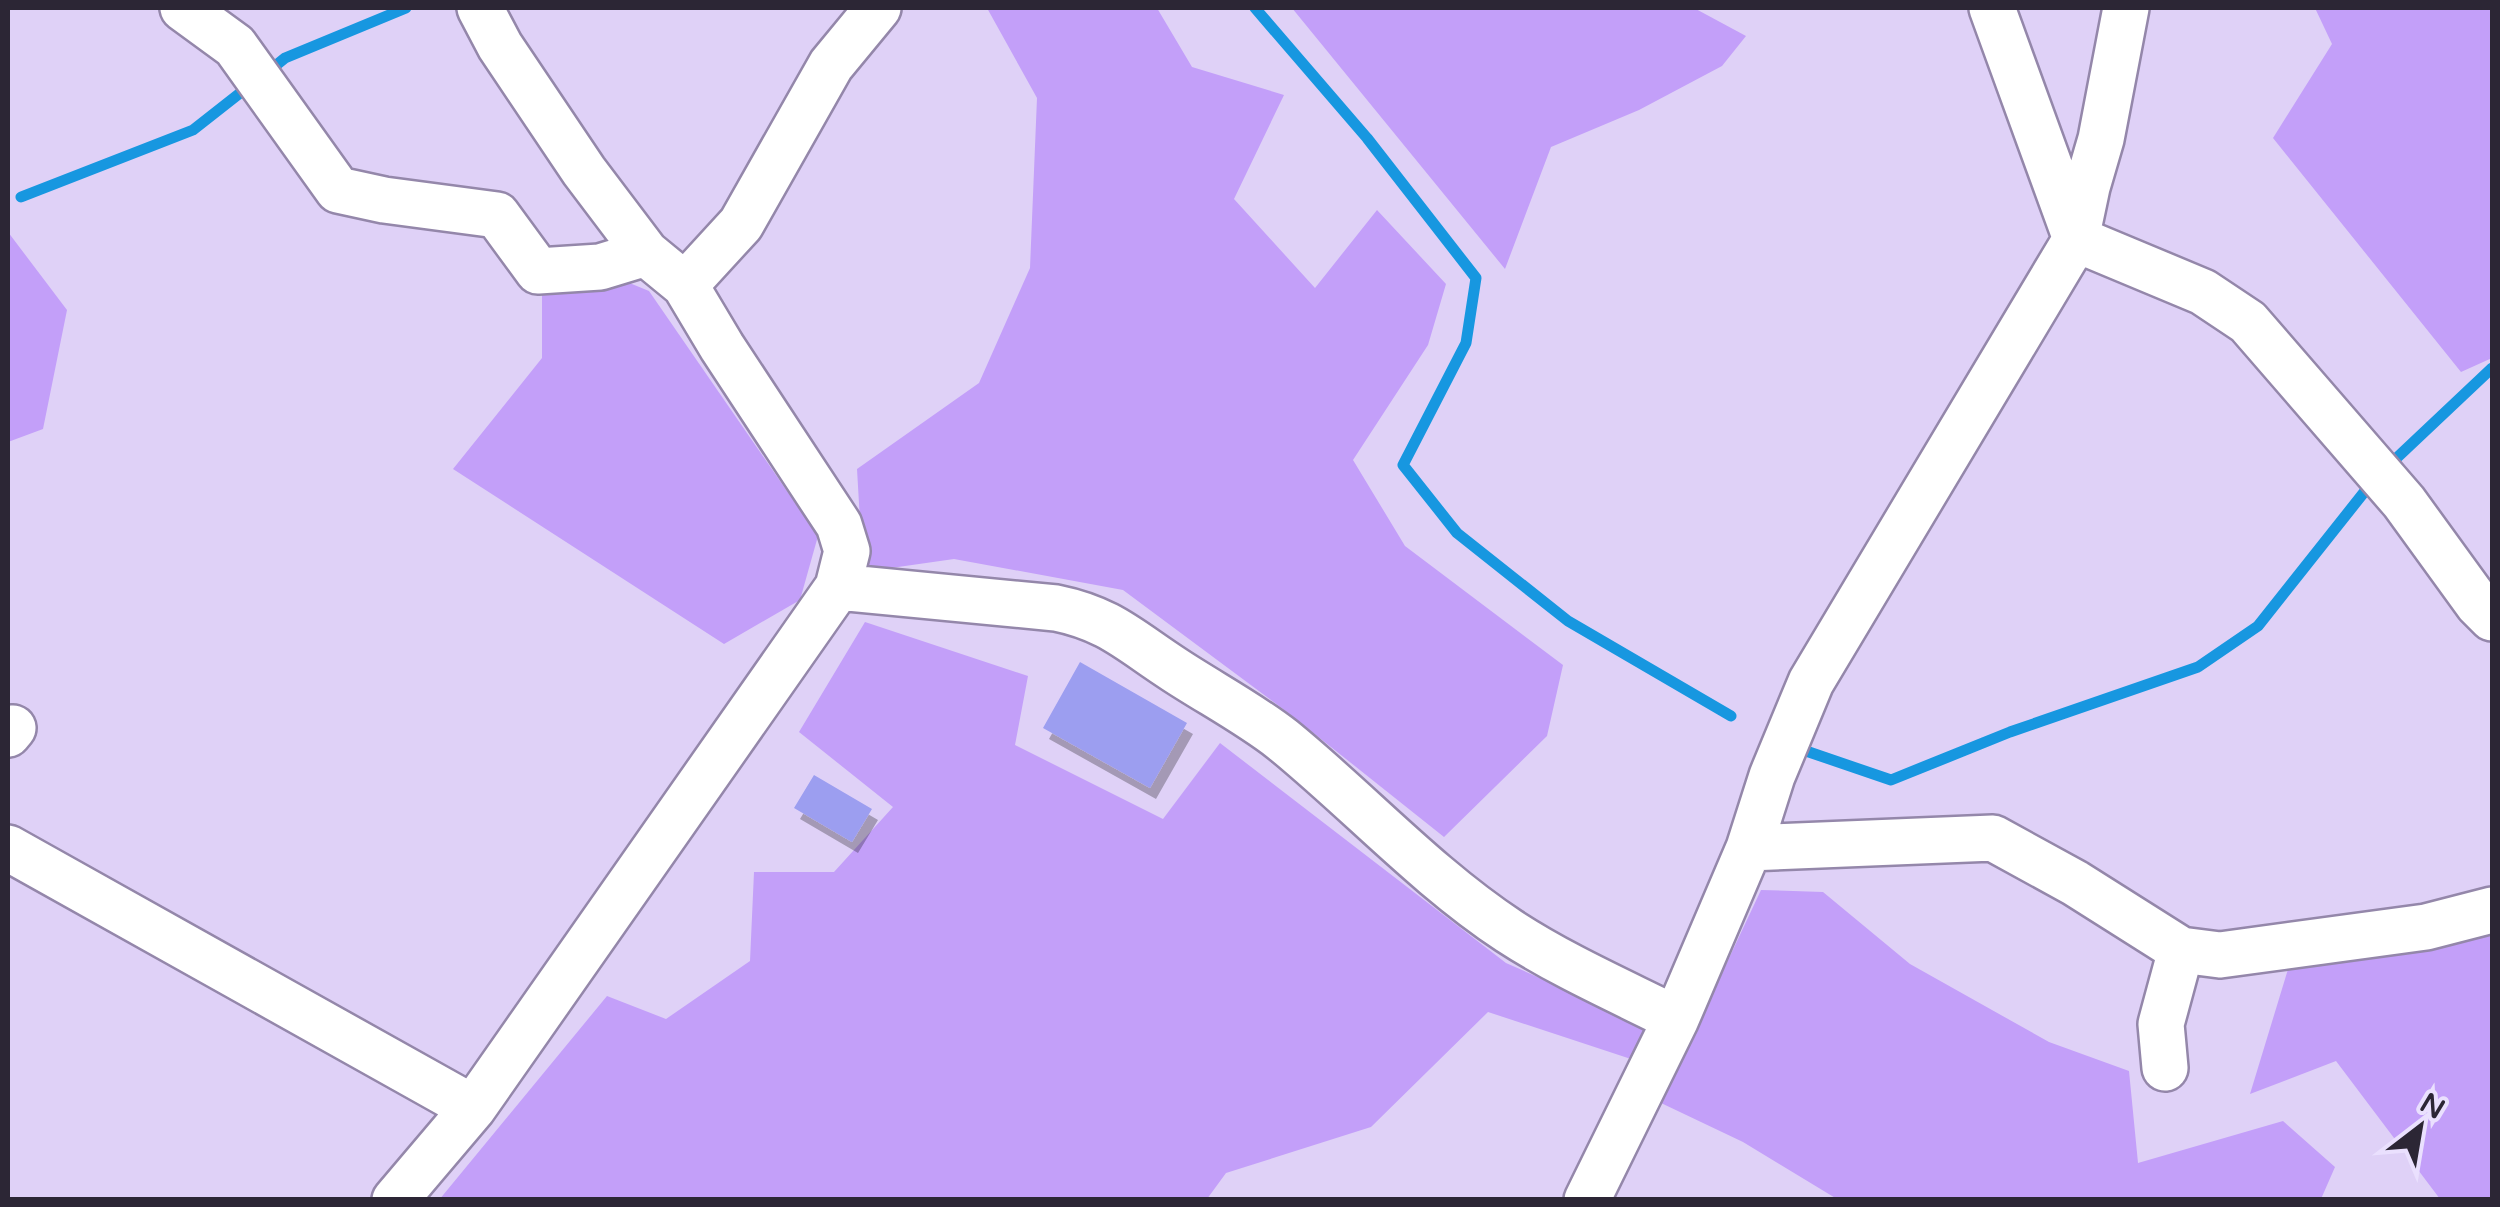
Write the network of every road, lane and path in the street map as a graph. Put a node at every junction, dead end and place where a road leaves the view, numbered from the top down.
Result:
1 (183, 8) edge
2 (878, 8) edge
3 (1992, 8) edge
4 (2124, 9) edge
5 (490, 27) edge
6 (2076, 240) junction
7 (646, 253) junction
8 (685, 285) junction
9 (838, 587) junction
10 (2492, 618) edge
11 (8, 848) edge
12 (1749, 848) junction
13 (2492, 910) edge
14 (2182, 950) junction
15 (1676, 1019) junction
16 (2165, 1068) dead end
17 (473, 1108) junction
18 (395, 1200) edge
19 (1588, 1200) edge

1 - 7 street
2 - 8 street
3 - 6 street
4 - 6 street
5 - 7 street
6 - 10 street
6 - 12 street
7 - 8 street
8 - 9 street
9 - 15 street
9 - 17 street
11 - 17 street
12 - 14 street
12 - 15 street
13 - 14 street
14 - 16 street
15 - 19 street
17 - 18 street

